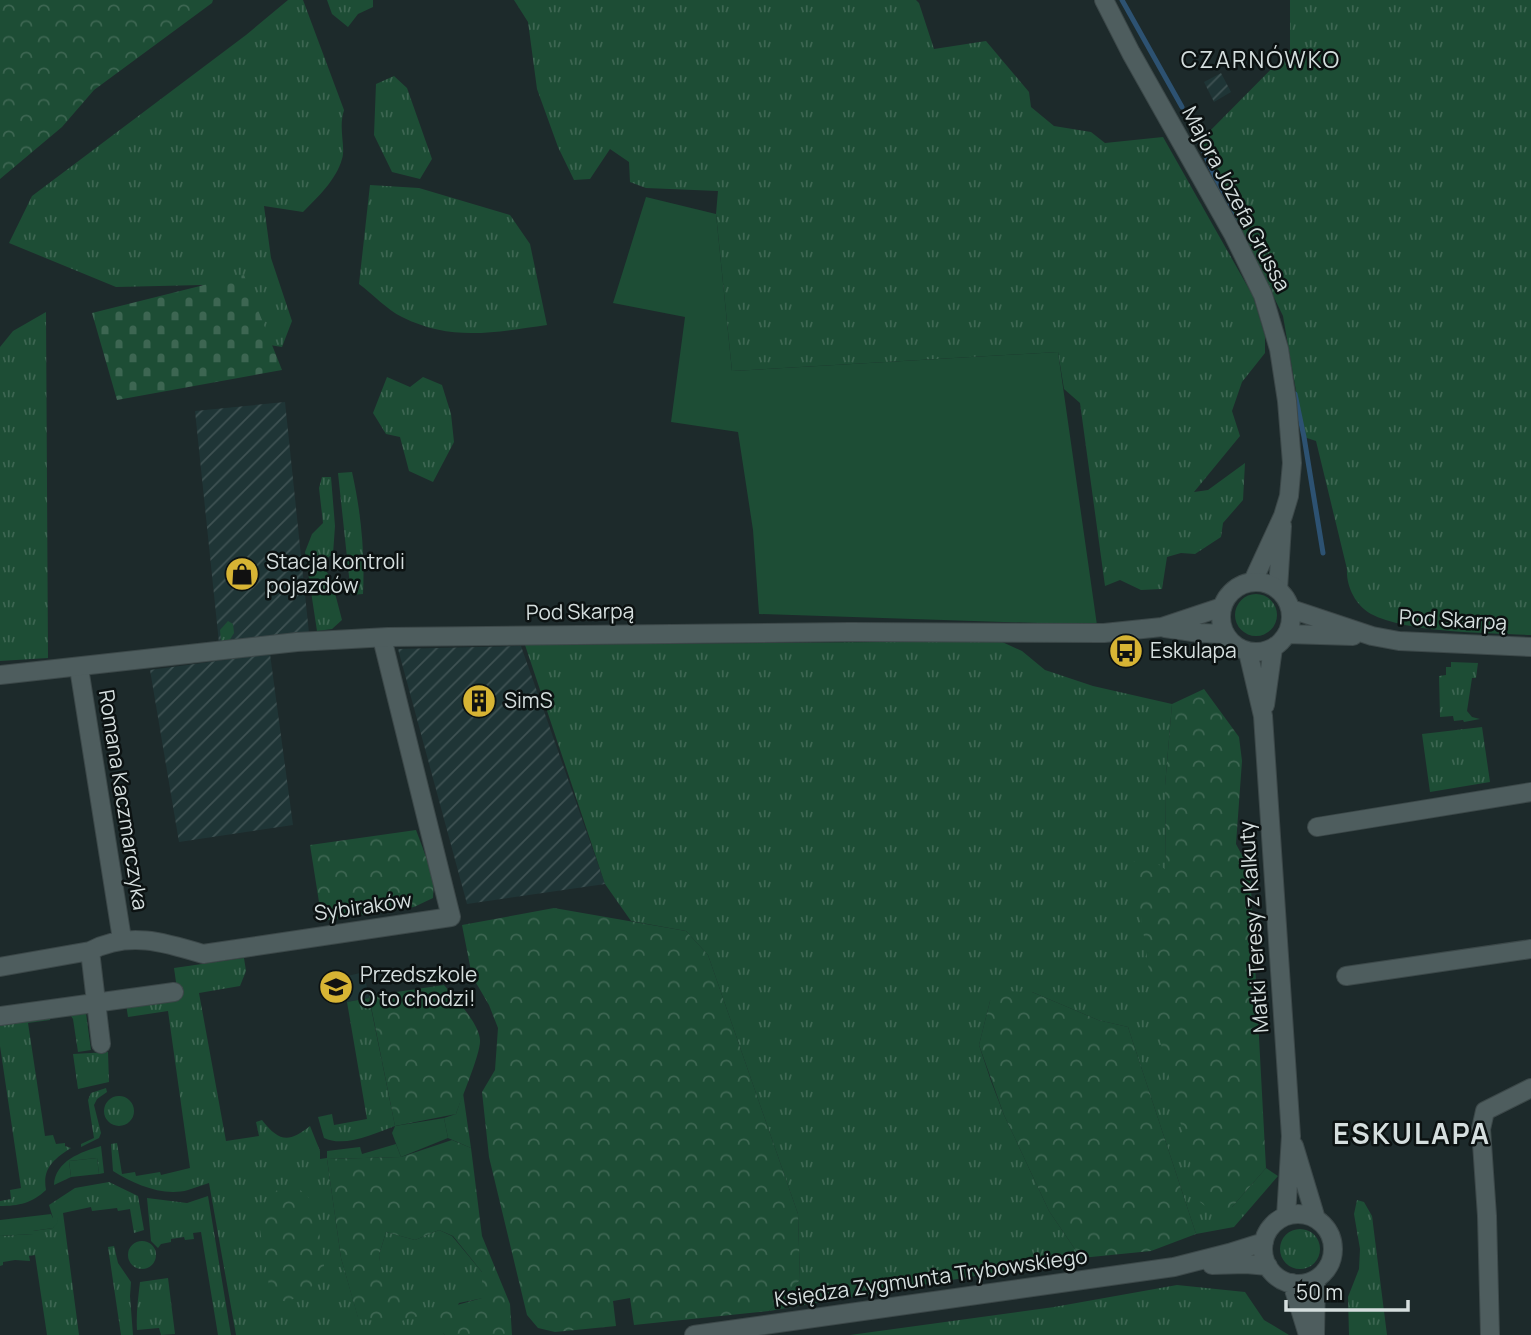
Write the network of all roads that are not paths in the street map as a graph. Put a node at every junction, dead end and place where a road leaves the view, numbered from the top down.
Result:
1 (1104, 0) edge
2 (1283, 516) junction
3 (1252, 582) junction
4 (1278, 589) junction
5 (1222, 607) junction
6 (1291, 609) junction
7 (1162, 627) junction
8 (1224, 634) junction
9 (1287, 634) junction
10 (1372, 636) junction
11 (382, 638) junction
12 (1531, 646) edge
13 (1273, 648) junction
14 (1248, 652) junction
15 (79, 668) junction
16 (0, 675) edge
17 (1263, 716) junction
18 (1531, 792) edge
19 (1317, 827) dead end
20 (122, 939) junction
21 (1531, 949) edge
22 (90, 951) junction
23 (0, 967) edge
24 (1346, 976) dead end
25 (174, 992) dead end
26 (97, 1003) junction
27 (0, 1016) edge
28 (101, 1044) dead end
29 (1531, 1088) edge
30 (1291, 1136) junction
31 (1286, 1216) junction
32 (1316, 1219) junction
33 (1264, 1242) junction
34 (1268, 1266) junction
35 (1174, 1267) junction
36 (1316, 1279) junction
37 (1292, 1283) junction
38 (694, 1335) edge
39 (1308, 1335) edge
40 (1315, 1335) edge
41 (1490, 1335) edge

1 - 2 street, Majora Józefa Grussa
2 - 3 street, Majora Józefa Grussa
2 - 4 street, Majora Józefa Grussa
3 - 4 street
3 - 5 street
4 - 6 street
5 - 7 street, Pod Skarpą
5 - 8 street
6 - 9 street
6 - 10 street, Pod Skarpą
7 - 8 street, Pod Skarpą
7 - 11 street, Pod Skarpą
8 - 14 street
9 - 10 street, Pod Skarpą
9 - 13 street
10 - 12 street, Pod Skarpą
11 - 15 street, Pod Skarpą
11 - 20 street, Sybiraków
13 - 14 street
13 - 17 street, Matki Teresy z Kalkuty
14 - 17 street, Matki Teresy z Kalkuty
15 - 16 street, Pod Skarpą
15 - 20 street, Romana Kaczmarczyka
17 - 30 street, Matki Teresy z Kalkuty
18 - 19 street
20 - 22 street, Sybiraków
21 - 24 street
22 - 23 street, Sybiraków
22 - 26 street
25 - 26 street
26 - 27 street
26 - 28 street
29 - 41 street
30 - 31 street, Matki Teresy z Kalkuty
30 - 32 street, Matki Teresy z Kalkuty
31 - 32 street
31 - 33 street
32 - 36 street
33 - 34 street
33 - 35 street, Księdza Zygmunta Trybowskiego
34 - 35 street, Księdza Zygmunta Trybowskiego
34 - 37 street
35 - 38 street, Księdza Zygmunta Trybowskiego
36 - 37 street
36 - 40 street
37 - 39 street

